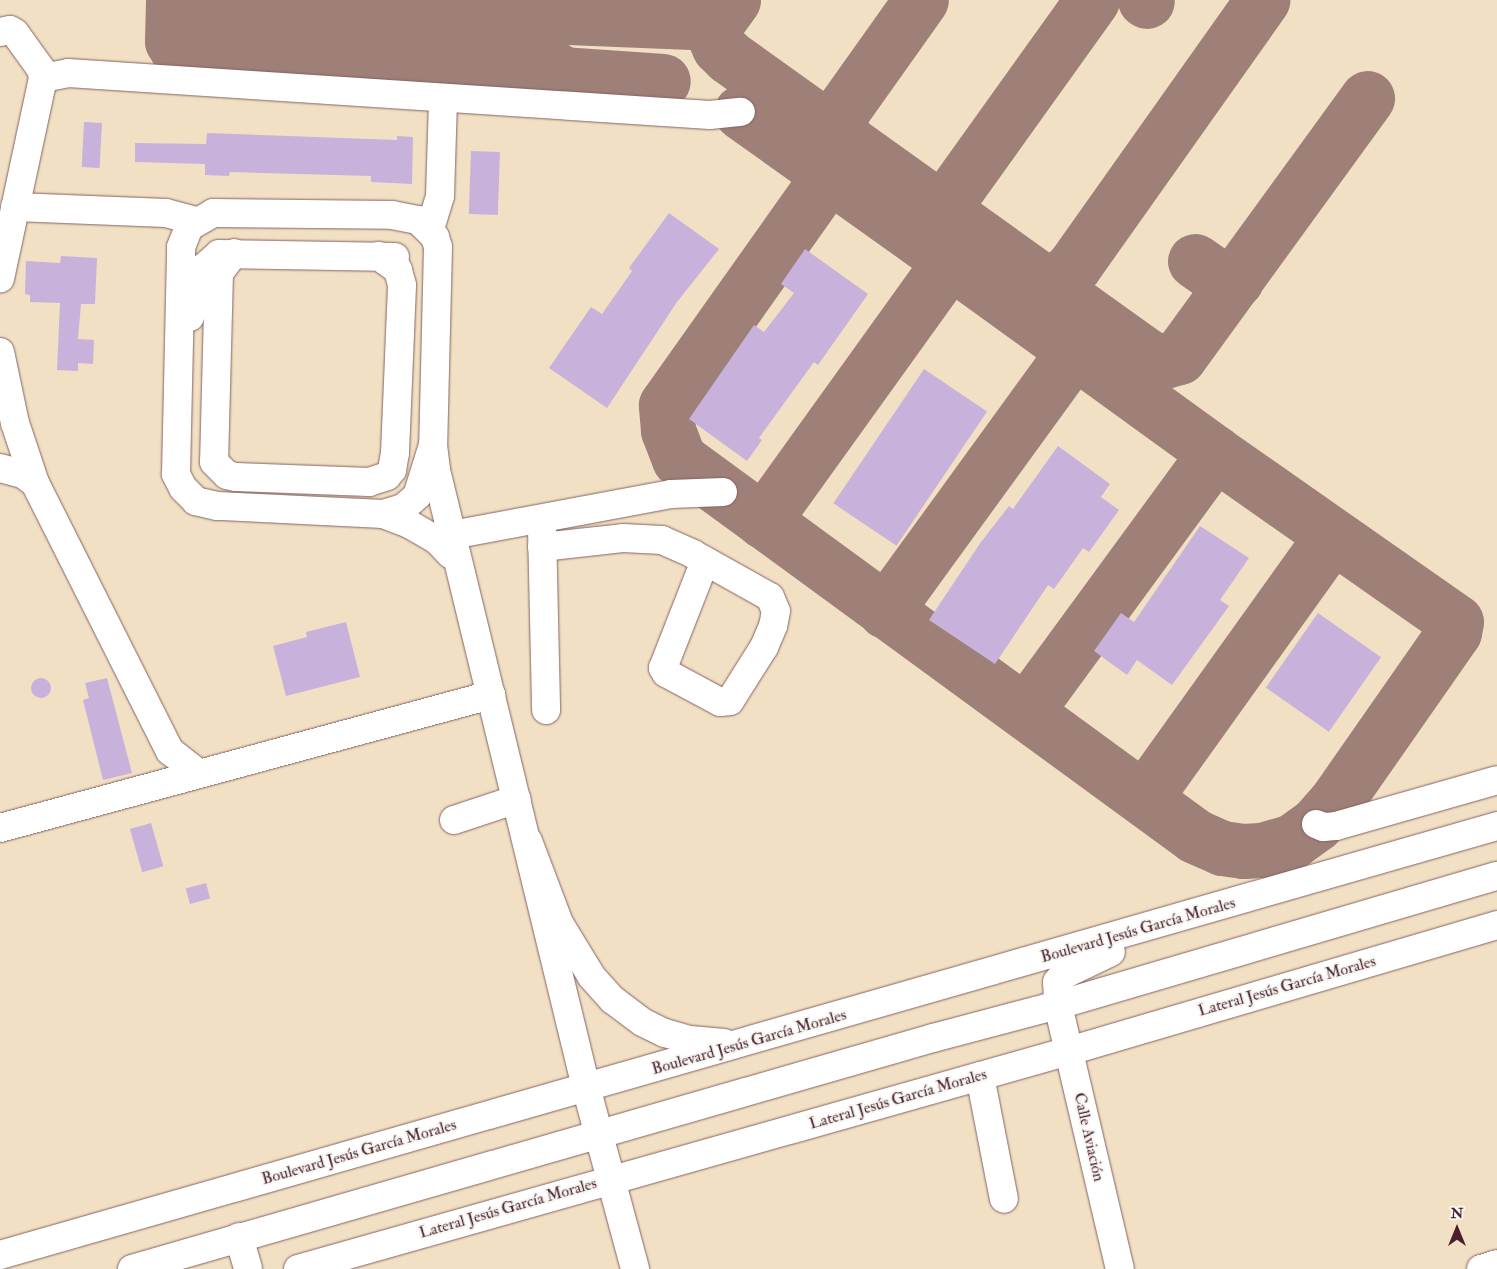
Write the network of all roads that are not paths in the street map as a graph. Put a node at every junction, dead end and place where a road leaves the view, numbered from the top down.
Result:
1 (0, 32) edge
2 (42, 78) junction
3 (443, 99) junction
4 (742, 112) dead end
5 (14, 207) junction
6 (195, 221) junction
7 (430, 229) junction
8 (234, 253) junction
9 (379, 256) junction
10 (0, 278) edge
11 (436, 326) junction
12 (178, 350) junction
13 (0, 352) edge
14 (14, 422) junction
15 (433, 445) junction
16 (0, 452) edge
17 (0, 468) edge
18 (35, 483) junction
19 (724, 492) dead end
20 (383, 514) junction
21 (542, 520) junction
22 (445, 538) junction
23 (542, 547) junction
24 (705, 561) junction
25 (491, 695) junction
26 (546, 710) dead end
27 (163, 740) junction
28 (198, 773) junction
29 (1497, 780) edge
30 (144, 787) junction
31 (517, 799) junction
32 (454, 820) dead end
33 (1316, 824) dead end
34 (1497, 826) edge
35 (0, 828) edge
36 (528, 841) junction
37 (1497, 876) edge
38 (1497, 925) edge
39 (1156, 927) junction
40 (1058, 1006) junction
41 (765, 1038) junction
42 (1069, 1051) junction
43 (980, 1076) junction
44 (586, 1087) junction
45 (600, 1135) junction
46 (612, 1179) junction
47 (1004, 1200) dead end
48 (238, 1237) junction
49 (28, 1248) junction
50 (0, 1255) edge
51 (0, 1260) edge
52 (1497, 1264) edge
53 (132, 1269) edge
54 (248, 1269) edge
55 (298, 1269) edge
56 (635, 1269) edge
57 (1120, 1269) edge
58 (1481, 1269) edge

1 - 2 street
2 - 3 street
2 - 5 street
3 - 4 street
3 - 7 street
5 - 6 street
5 - 10 street
6 - 7 street
6 - 12 street
7 - 11 street
8 - 9 street
8 - 9 street
8 - 12 street
9 - 11 street
11 - 15 street
12 - 20 street
13 - 14 street
14 - 16 street
14 - 18 street
15 - 20 street
15 - 22 street
17 - 18 street
18 - 27 street
19 - 21 street
20 - 22 street
21 - 22 street
21 - 23 street
22 - 25 street
23 - 24 street
23 - 26 street
24 - 24 street
25 - 28 street
25 - 31 street
27 - 28 street
27 - 30 street
28 - 30 street
29 - 33 street
30 - 35 street
31 - 32 street
31 - 36 street
34 - 39 street, Boulevard Jesús García Morales
36 - 41 street
36 - 44 street
37 - 40 street
38 - 42 street, Lateral Jesús García Morales
39 - 40 street, Calle Aviación
39 - 41 street, Boulevard Jesús García Morales
40 - 42 street, Calle Aviación
40 - 45 street
41 - 44 street, Boulevard Jesús García Morales
42 - 43 street, Lateral Jesús García Morales
42 - 57 street, Calle Aviación
43 - 46 street, Lateral Jesús García Morales
43 - 47 street
44 - 45 street
44 - 49 street, Boulevard Jesús García Morales
45 - 46 street
45 - 48 street
46 - 55 street, Lateral Jesús García Morales
46 - 56 street
48 - 53 street
48 - 54 street
49 - 50 street, Boulevard Jesús García Morales
49 - 51 street
52 - 58 street

